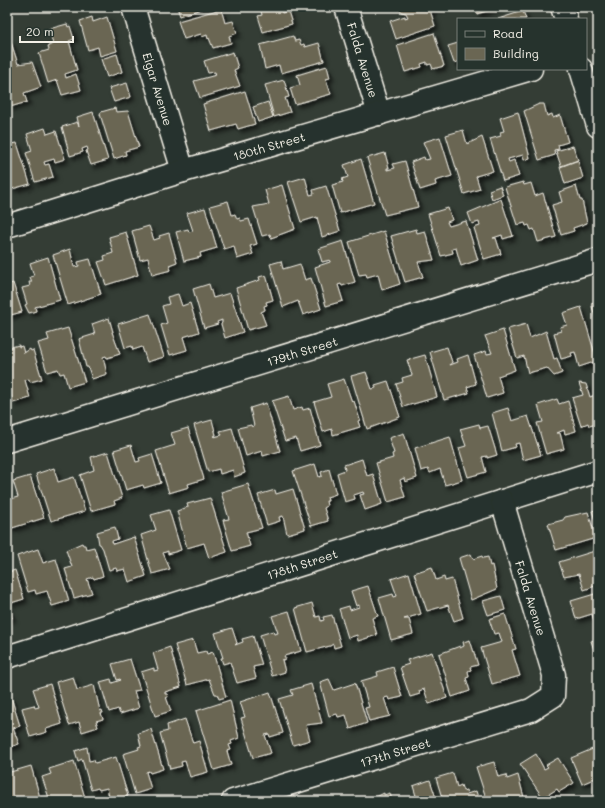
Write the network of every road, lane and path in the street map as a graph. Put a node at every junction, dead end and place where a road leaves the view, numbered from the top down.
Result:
1 (132, 7) edge
2 (346, 7) edge
3 (562, 7) edge
4 (566, 18) edge
5 (528, 70) edge
6 (581, 70) edge
7 (593, 94) edge
8 (380, 114) junction
9 (598, 126) edge
10 (183, 171) junction
11 (7, 226) edge
12 (598, 260) edge
13 (7, 441) edge
14 (598, 471) edge
15 (502, 501) junction
16 (7, 657) edge
17 (553, 696) joint
18 (233, 801) edge

1 - 10 street, Elgar Avenue
2 - 8 street, Falda Avenue
3 - 4 street
5 - 8 street, 180th Street
6 - 7 street
7 - 9 street
8 - 10 street, 180th Street
10 - 11 street, 180th Street
12 - 13 street, 179th Street
14 - 15 street, 178th Street
15 - 16 street, 178th Street
15 - 17 street, Falda Avenue
17 - 18 street, 177th Street

